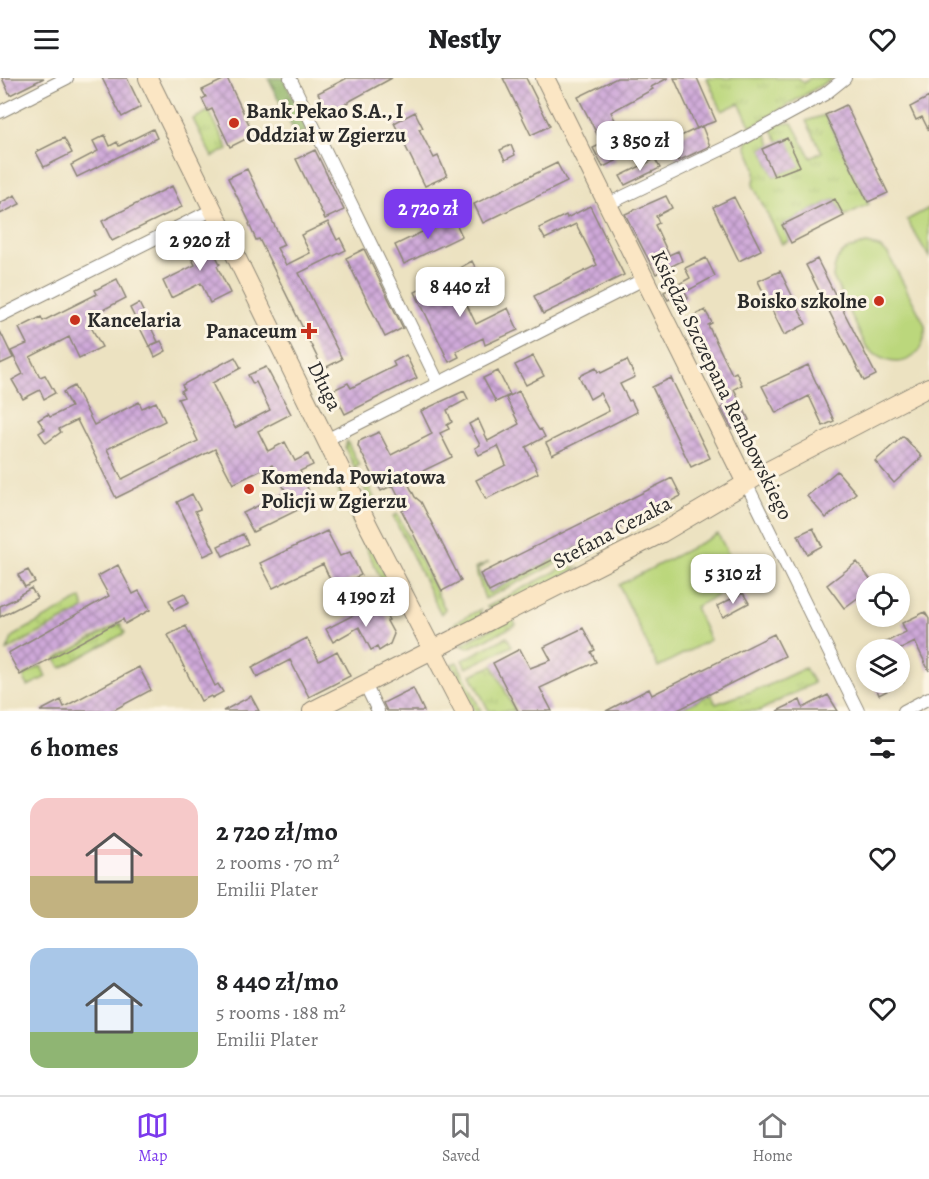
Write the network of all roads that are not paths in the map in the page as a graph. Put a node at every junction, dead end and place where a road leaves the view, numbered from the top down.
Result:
1 (67, 78) edge
2 (148, 78) edge
3 (290, 78) edge
4 (545, 78) edge
5 (845, 78) edge
6 (0, 112) edge
7 (608, 204) junction
8 (212, 210) junction
9 (645, 279) junction
10 (0, 316) edge
11 (438, 382) junction
12 (929, 387) edge
13 (326, 440) junction
14 (746, 483) junction
15 (433, 650) junction
16 (365, 684) junction
17 (929, 698) edge
18 (312, 711) edge
19 (378, 711) edge
20 (464, 711) edge
21 (858, 711) edge
22 (904, 711) edge

1 - 6 street
2 - 8 street, Długa
3 - 11 street
4 - 7 street, Księdza Szczepana Rembowskiego
5 - 7 street
7 - 9 street, Księdza Szczepana Rembowskiego
8 - 10 street
8 - 13 street, Długa
9 - 11 street
9 - 14 street, Księdza Szczepana Rembowskiego
11 - 13 street
12 - 14 street, Stefana Cezaka
13 - 15 street, Długa
14 - 15 street, Stefana Cezaka
14 - 21 street, Księdza Szczepana Rembowskiego
15 - 16 street, Stefana Cezaka
15 - 20 street, Długa
16 - 18 street, Stefana Cezaka
16 - 19 street
17 - 22 street

